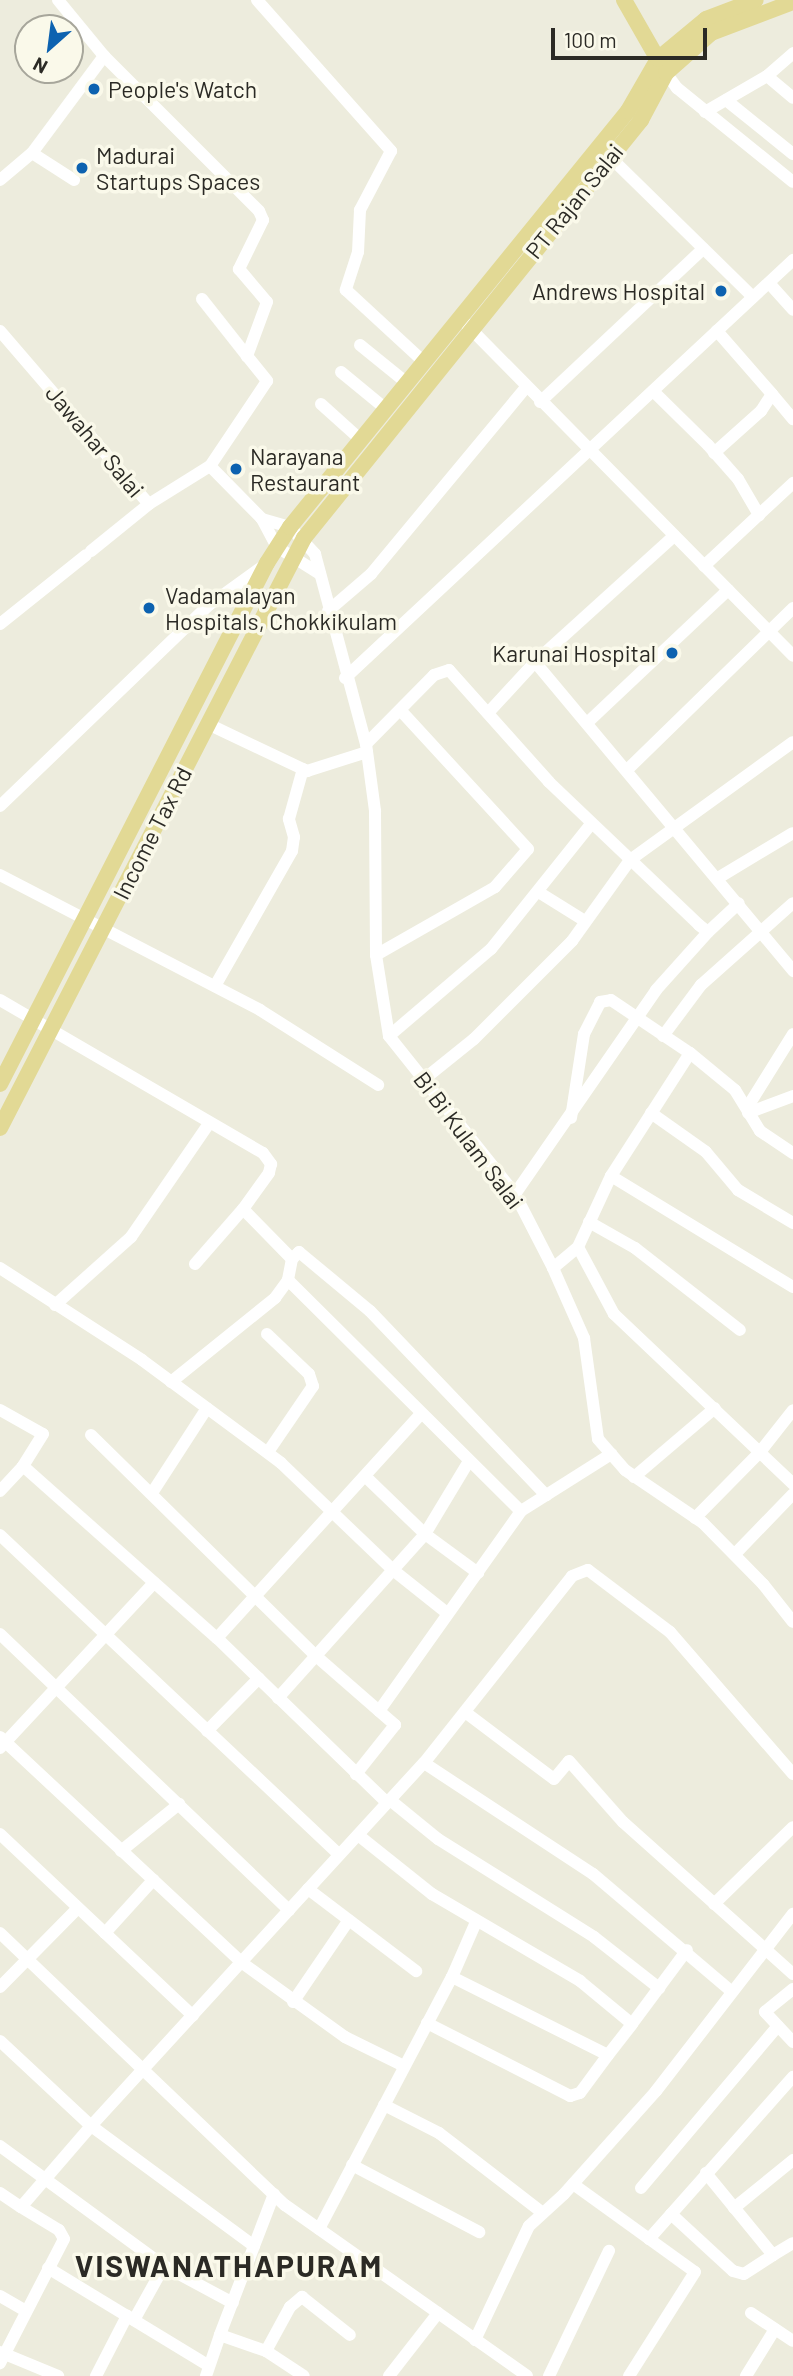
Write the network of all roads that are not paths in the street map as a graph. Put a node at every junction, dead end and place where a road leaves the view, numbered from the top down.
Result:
1 (58, 0) edge
2 (257, 0) edge
3 (624, 0) edge
4 (756, 0) edge
5 (793, 2) edge
6 (793, 53) edge
7 (104, 56) junction
8 (662, 66) junction
9 (767, 76) junction
10 (793, 98) edge
11 (726, 100) junction
12 (705, 112) junction
13 (32, 153) junction
14 (793, 154) edge
15 (610, 157) junction
16 (0, 180) edge
17 (74, 180) dead end
18 (793, 182) edge
19 (553, 215) junction
20 (704, 249) junction
21 (793, 260) edge
22 (768, 283) junction
23 (753, 297) junction
24 (202, 299) dead end
25 (793, 310) edge
26 (466, 323) junction
27 (0, 331) edge
28 (717, 331) junction
29 (360, 345) dead end
30 (247, 356) junction
31 (424, 362) junction
32 (341, 372) dead end
33 (407, 383) junction
34 (526, 387) junction
35 (653, 391) junction
36 (772, 394) junction
37 (540, 402) junction
38 (321, 404) dead end
39 (386, 409) junction
40 (793, 419) edge
41 (361, 440) junction
42 (589, 451) junction
43 (714, 453) junction
44 (210, 466) junction
45 (793, 483) edge
46 (149, 504) junction
47 (759, 515) junction
48 (262, 519) junction
49 (290, 527) junction
50 (674, 536) junction
51 (304, 538) junction
52 (277, 547) junction
53 (293, 558) junction
54 (267, 563) junction
55 (704, 566) junction
56 (320, 574) junction
57 (728, 590) junction
58 (793, 608) edge
59 (328, 611) junction
60 (0, 624) edge
61 (769, 632) junction
62 (793, 656) edge
63 (535, 662) junction
64 (345, 678) junction
65 (401, 711) junction
66 (488, 713) junction
67 (587, 723) junction
68 (208, 724) junction
69 (793, 743) edge
70 (366, 748) junction
71 (303, 769) junction
72 (627, 770) junction
73 (0, 806) edge
74 (592, 823) junction
75 (674, 826) junction
76 (793, 833) edge
77 (630, 860) junction
78 (0, 875) edge
79 (718, 878) junction
80 (540, 893) junction
81 (739, 903) junction
82 (793, 904) edge
83 (86, 918) junction
84 (585, 921) junction
85 (103, 927) junction
86 (760, 928) junction
87 (709, 932) junction
88 (376, 955) junction
89 (793, 971) edge
90 (215, 986) junction
91 (0, 1000) edge
92 (639, 1017) junction
93 (35, 1018) junction
94 (53, 1029) junction
95 (793, 1034) edge
96 (389, 1036) junction
97 (663, 1036) junction
98 (690, 1053) junction
99 (423, 1080) junction
100 (0, 1084) edge
101 (378, 1085) dead end
102 (793, 1096) edge
103 (747, 1111) junction
104 (652, 1113) junction
105 (570, 1118) junction
106 (208, 1125) junction
107 (0, 1128) edge
108 (793, 1153) edge
109 (611, 1176) junction
110 (514, 1194) junction
111 (243, 1209) junction
112 (589, 1222) junction
113 (793, 1223) edge
114 (578, 1247) junction
115 (292, 1259) junction
116 (195, 1264) dead end
117 (0, 1268) edge
118 (553, 1268) junction
119 (288, 1280) junction
120 (793, 1287) edge
121 (55, 1305) junction
122 (740, 1330) dead end
123 (267, 1334) dead end
124 (171, 1382) junction
125 (207, 1408) junction
126 (715, 1408) junction
127 (0, 1410) edge
128 (793, 1410) edge
129 (421, 1415) junction
130 (92, 1435) dead end
131 (268, 1452) junction
132 (760, 1452) junction
133 (611, 1454) junction
134 (469, 1461) junction
135 (23, 1466) junction
136 (365, 1476) junction
137 (634, 1477) junction
138 (793, 1484) edge
139 (0, 1491) edge
140 (152, 1493) junction
141 (793, 1493) edge
142 (546, 1495) junction
143 (334, 1510) junction
144 (521, 1511) junction
145 (695, 1518) junction
146 (425, 1534) junction
147 (0, 1535) edge
148 (735, 1554) junction
149 (393, 1570) junction
150 (478, 1573) junction
151 (154, 1583) junction
152 (257, 1594) junction
153 (447, 1613) junction
154 (793, 1622) edge
155 (0, 1634) edge
156 (106, 1635) junction
157 (217, 1638) junction
158 (316, 1656) junction
159 (259, 1678) junction
160 (57, 1687) junction
161 (278, 1698) junction
162 (379, 1711) junction
163 (465, 1712) junction
164 (207, 1731) junction
165 (2, 1743) edge
166 (424, 1763) junction
167 (356, 1774) junction
168 (793, 1774) edge
169 (388, 1802) junction
170 (178, 1804) junction
171 (793, 1827) edge
172 (0, 1834) edge
173 (358, 1835) junction
174 (121, 1851) junction
175 (340, 1855) junction
176 (153, 1880) junction
177 (308, 1889) junction
178 (714, 1904) junction
179 (78, 1908) junction
180 (289, 1910) junction
181 (793, 1914) edge
182 (349, 1920) junction
183 (476, 1922) junction
184 (0, 1933) edge
185 (105, 1933) junction
186 (764, 1948) junction
187 (687, 1950) junction
188 (26, 1957) junction
189 (241, 1962) junction
190 (416, 1971) dead end
191 (793, 1974) edge
192 (452, 1977) junction
193 (0, 1987) edge
194 (659, 1988) junction
195 (793, 1989) edge
196 (731, 1991) junction
197 (293, 2002) junction
198 (193, 2016) junction
199 (427, 2023) junction
200 (632, 2024) junction
201 (778, 2026) junction
202 (0, 2041) edge
203 (793, 2042) edge
204 (608, 2055) junction
205 (404, 2066) junction
206 (145, 2071) junction
207 (793, 2077) edge
208 (384, 2105) junction
209 (91, 2126) junction
210 (0, 2146) edge
211 (793, 2160) edge
212 (352, 2165) junction
213 (706, 2173) junction
214 (45, 2179) junction
215 (573, 2184) junction
216 (641, 2188) dead end
217 (0, 2193) edge
218 (274, 2194) junction
219 (21, 2207) junction
220 (734, 2208) junction
221 (543, 2213) junction
222 (671, 2214) junction
223 (319, 2228) junction
224 (479, 2232) dead end
225 (649, 2239) junction
226 (793, 2243) edge
227 (254, 2246) junction
228 (609, 2252) dead end
229 (773, 2255) junction
230 (164, 2266) junction
231 (48, 2268) junction
232 (0, 2296) edge
233 (233, 2303) junction
234 (26, 2311) junction
235 (438, 2313) junction
236 (751, 2313) dead end
237 (130, 2318) junction
238 (775, 2329) junction
239 (220, 2334) junction
240 (350, 2335) dead end
241 (475, 2340) junction
242 (793, 2342) edge
243 (266, 2351) junction
244 (1, 2357) edge
245 (208, 2371) edge
246 (522, 2375) edge
247 (58, 2376) edge
248 (96, 2376) edge
249 (304, 2376) edge
250 (389, 2376) edge
251 (549, 2376) edge
252 (629, 2376) edge
253 (746, 2376) edge

1 - 7 street
2 - 31 street
3 - 8 main road
4 - 8 main road, PT Rajan Salai
5 - 8 main road, PT Rajan Salai
6 - 9 street
7 - 13 street
7 - 30 street
8 - 12 street
8 - 15 main road, PT Rajan Salai
8 - 19 main road, PT Rajan Salai
9 - 10 street
9 - 11 street
11 - 12 street
11 - 14 street
12 - 18 street
13 - 16 street
13 - 17 street
15 - 19 main road, PT Rajan Salai
15 - 20 street
19 - 26 main road, PT Rajan Salai
20 - 23 street
20 - 37 street
21 - 22 street
22 - 23 street
22 - 25 street
23 - 28 street
24 - 30 street
26 - 31 main road, PT Rajan Salai
26 - 34 street
26 - 51 main road, PT Rajan Salai
27 - 46 street, Jawahar Salai
28 - 35 street
28 - 36 street
29 - 33 street
30 - 44 street
31 - 33 main road, PT Rajan Salai
32 - 39 street
33 - 39 main road, PT Rajan Salai
34 - 37 street
34 - 59 street
35 - 42 street
35 - 43 street
36 - 40 street
36 - 43 street
37 - 42 street
38 - 41 street
39 - 41 main road, PT Rajan Salai
41 - 49 main road, PT Rajan Salai
42 - 50 street
42 - 64 street
43 - 47 street
44 - 46 street, Jawahar Salai
44 - 48 street
45 - 47 street
46 - 60 street
47 - 55 street
48 - 49 street
48 - 52 street
49 - 51 street, Bi Bi Kulam Salai
49 - 52 main road, Income Tax Rd
50 - 55 street
50 - 63 street
51 - 53 main road, Income Tax Rd
51 - 56 street, Bi Bi Kulam Salai
52 - 53 street
52 - 54 main road, Income Tax Rd
53 - 56 street
53 - 68 main road, Income Tax Rd
54 - 73 street
54 - 83 main road, Income Tax Rd
55 - 57 street
56 - 59 street, Bi Bi Kulam Salai
57 - 61 street
57 - 67 street
58 - 61 street
59 - 64 street, Bi Bi Kulam Salai
61 - 62 street
61 - 72 street
63 - 66 street
63 - 67 street
64 - 70 street, Bi Bi Kulam Salai
65 - 66 street
65 - 70 street
65 - 88 street
66 - 74 street
67 - 72 street
68 - 71 street
68 - 85 main road, Income Tax Rd
69 - 75 street
70 - 71 street
70 - 88 street, Bi Bi Kulam Salai
71 - 90 street
72 - 75 street
74 - 77 street
74 - 80 street
75 - 77 street
75 - 79 street
76 - 79 street
77 - 84 street
77 - 87 street
78 - 83 street
79 - 81 street
80 - 84 street
80 - 96 street
81 - 86 street
81 - 87 street
82 - 86 street
83 - 85 street
83 - 93 main road, Income Tax Rd
84 - 99 street
85 - 90 street
85 - 94 main road, Income Tax Rd
86 - 89 street
86 - 97 street
87 - 92 street
88 - 96 street, Bi Bi Kulam Salai
90 - 101 street
91 - 93 street
92 - 97 street
92 - 105 street
92 - 105 street
93 - 94 street
93 - 100 main road, Income Tax Rd
94 - 106 street
94 - 107 main road, Income Tax Rd
95 - 103 street
96 - 99 street, Bi Bi Kulam Salai
97 - 98 street
98 - 103 street
98 - 104 street
99 - 110 street, Bi Bi Kulam Salai
102 - 103 street
103 - 108 street
104 - 109 street
104 - 113 street
105 - 110 street
106 - 111 street
106 - 121 street
109 - 112 street
109 - 120 street
110 - 118 street, Bi Bi Kulam Salai
111 - 115 street
111 - 116 street
112 - 114 street
112 - 122 street
114 - 118 street
114 - 126 street
115 - 119 street
115 - 142 street
117 - 121 street
118 - 133 street, Bi Bi Kulam Salai
119 - 124 street
119 - 129 street
121 - 124 street
123 - 131 street
124 - 125 street
125 - 131 street
125 - 140 street
126 - 132 street
126 - 137 street
127 - 135 street
128 - 132 street
129 - 134 street
129 - 136 street
130 - 140 street
131 - 143 street
132 - 138 street
132 - 145 street
133 - 137 street, Bi Bi Kulam Salai
133 - 142 street
134 - 144 street
134 - 146 street
135 - 139 street
135 - 151 street
136 - 143 street
136 - 146 street
137 - 145 street, Bi Bi Kulam Salai
140 - 152 street
141 - 148 street
142 - 144 street
143 - 149 street
143 - 152 street
144 - 150 street
145 - 148 street, Bi Bi Kulam Salai
146 - 149 street
146 - 150 street
147 - 156 street
148 - 154 street, Bi Bi Kulam Salai
149 - 153 street
149 - 158 street
150 - 153 street
151 - 156 street
151 - 157 street
152 - 157 street
152 - 158 street
153 - 162 street
155 - 160 street
156 - 160 street
156 - 164 street
157 - 159 street
158 - 161 street
158 - 162 street
159 - 161 street
159 - 164 street
160 - 165 street
160 - 170 street
161 - 167 street
162 - 167 street
163 - 166 street
163 - 168 street
163 - 178 street
164 - 175 street
165 - 174 street
166 - 169 street
166 - 187 street
167 - 169 street
169 - 173 street
169 - 194 street
170 - 174 street
170 - 180 street
171 - 178 street
172 - 179 street
173 - 175 street
173 - 183 street
174 - 176 street
175 - 177 street
176 - 185 street
176 - 189 street
177 - 180 street
177 - 182 street
178 - 186 street
179 - 185 street
179 - 188 street
180 - 189 street
181 - 186 street
182 - 190 street
182 - 197 street
183 - 192 street
183 - 200 street
184 - 188 street
185 - 198 street
186 - 191 street
186 - 196 street
187 - 194 street
187 - 196 street
188 - 193 street
188 - 206 street
189 - 197 street
189 - 198 street
192 - 199 street
192 - 204 street
194 - 200 street
195 - 201 street
196 - 215 street
197 - 205 street
198 - 206 street
199 - 204 street
199 - 205 street
200 - 204 street
201 - 203 street
201 - 216 street
202 - 209 street
205 - 208 street
206 - 209 street
206 - 218 street
207 - 213 street
208 - 212 street
208 - 221 street
209 - 214 street
209 - 227 street
210 - 214 street
211 - 220 street
212 - 223 street
212 - 224 street
213 - 220 street
213 - 222 street
214 - 219 street
214 - 230 street
215 - 221 street
215 - 225 street
217 - 219 street
218 - 223 street
218 - 227 street
219 - 231 street
220 - 229 street
221 - 241 street
222 - 225 street
222 - 229 street
223 - 235 street
225 - 252 street
226 - 229 street
227 - 233 street
228 - 251 street
230 - 233 street
230 - 237 street
231 - 234 street
231 - 237 street
232 - 234 street
233 - 239 street
234 - 244 street
235 - 241 street
235 - 250 street
236 - 238 street
237 - 245 street
237 - 248 street
238 - 242 street
238 - 253 street
239 - 243 street
239 - 245 street
240 - 243 street
241 - 246 street
243 - 249 street
244 - 247 street

